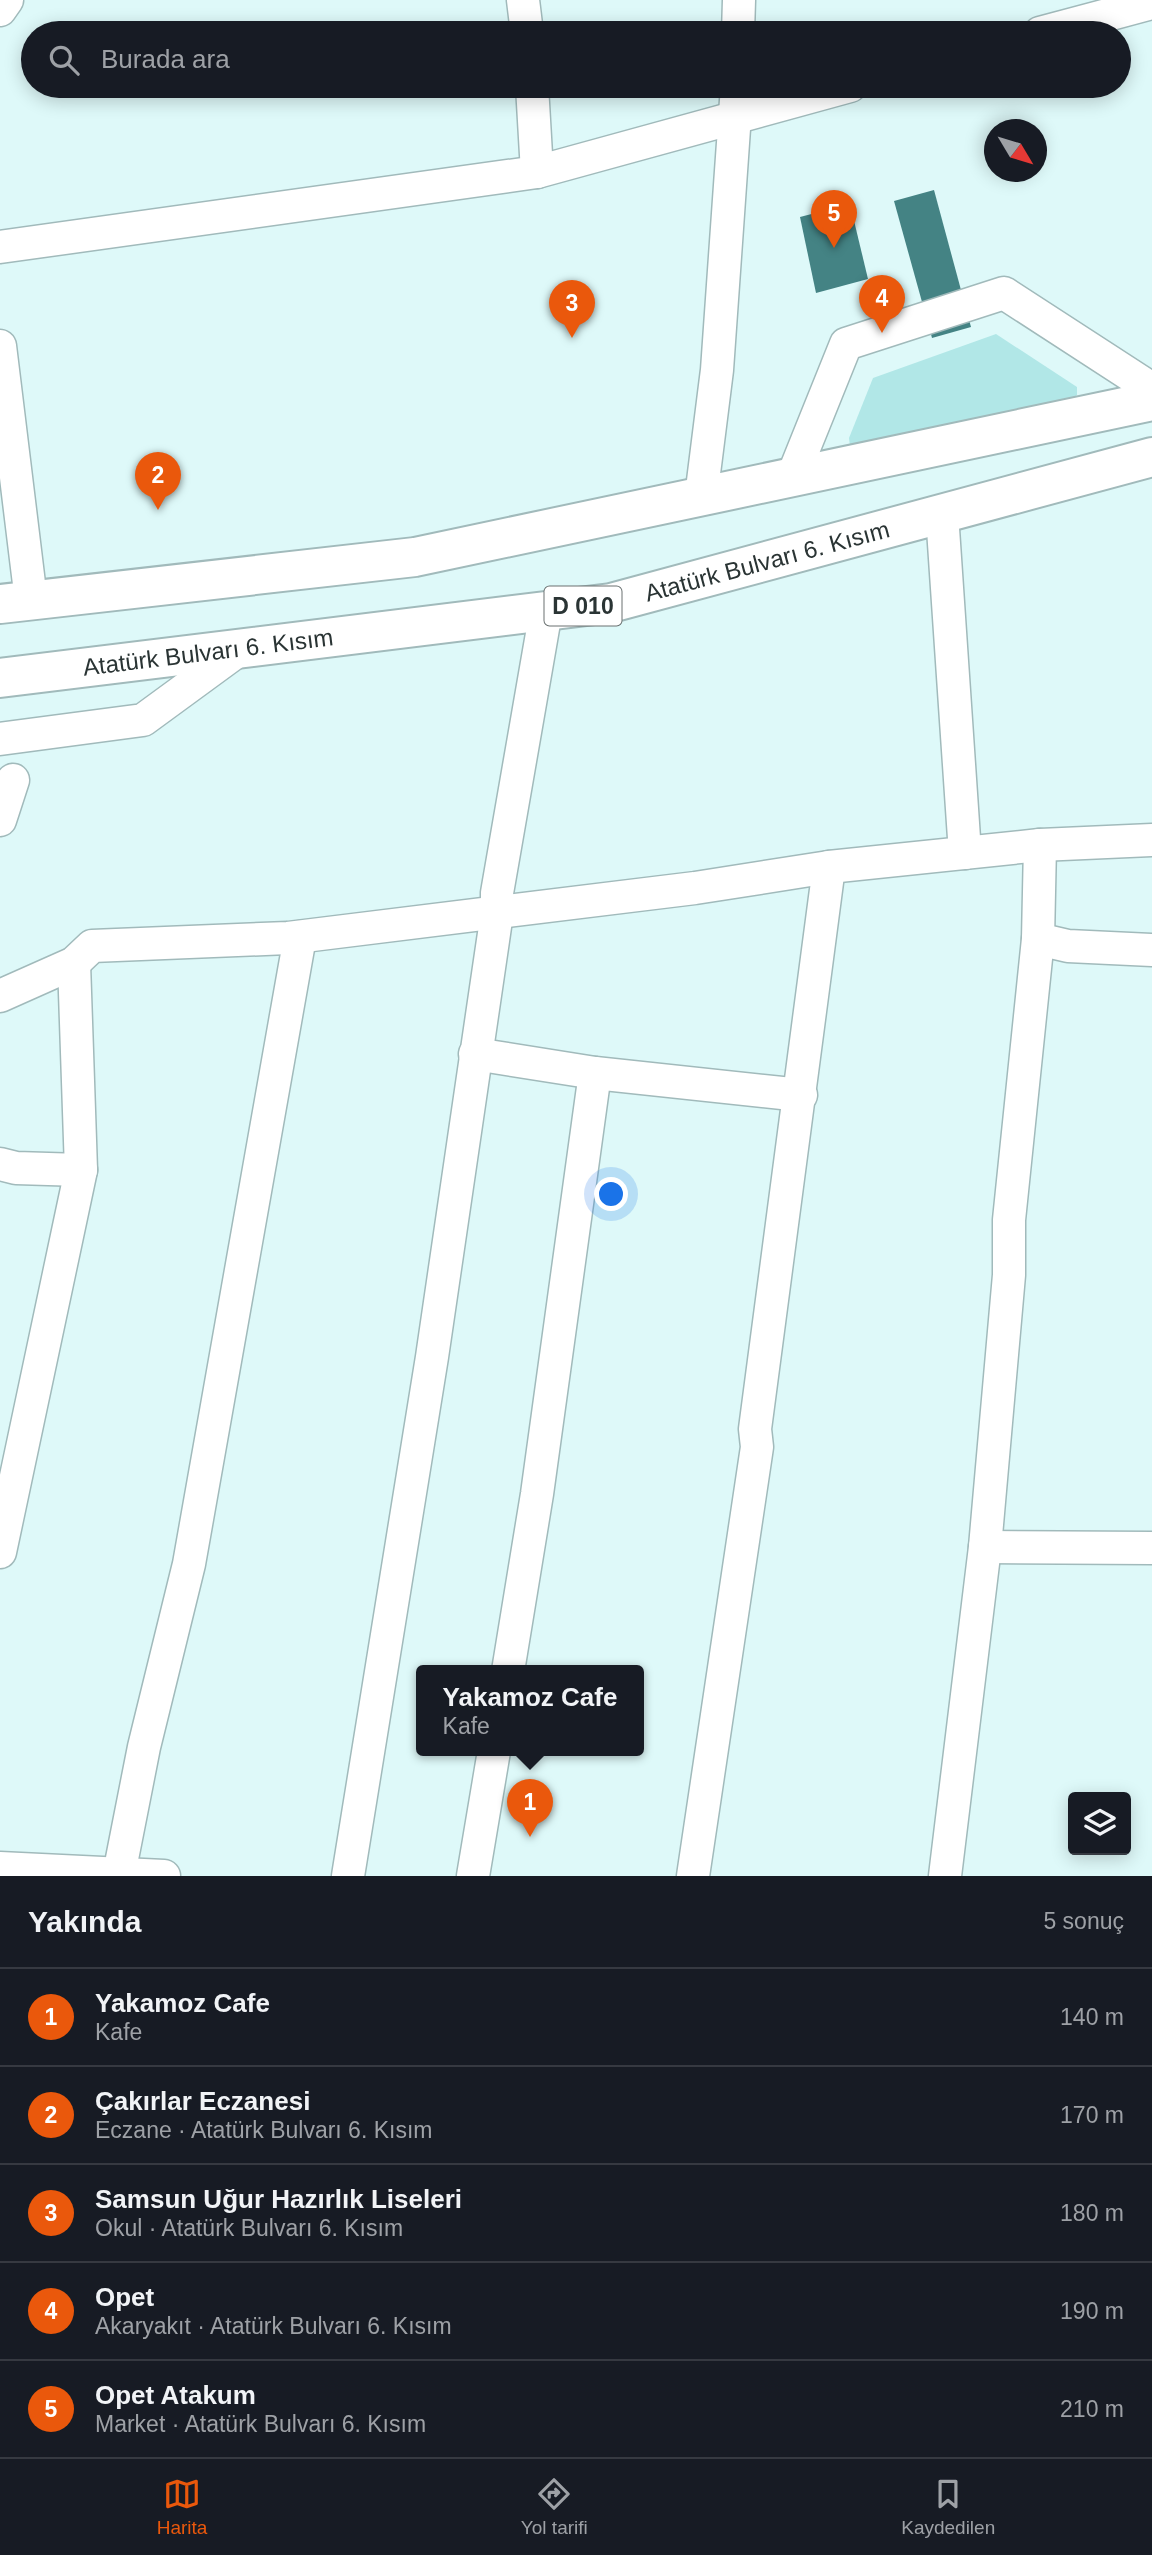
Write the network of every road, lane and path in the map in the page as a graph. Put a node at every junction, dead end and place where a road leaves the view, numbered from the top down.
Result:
1 (7, 0) edge
2 (523, 0) edge
3 (739, 0) edge
4 (1152, 3) edge
5 (0, 9) edge
6 (526, 21) edge
7 (738, 21) edge
8 (1085, 21) edge
9 (533, 98) edge
10 (737, 98) edge
11 (806, 98) edge
12 (736, 117) junction
13 (537, 172) junction
14 (0, 247) edge
15 (0, 346) edge
16 (1152, 389) edge
17 (1152, 401) edge
18 (1152, 457) edge
19 (792, 478) junction
20 (701, 497) junction
21 (942, 514) junction
22 (16, 602) edge
23 (546, 611) junction
24 (240, 649) junction
25 (0, 678) edge
26 (0, 739) edge
27 (13, 780) dead end
28 (0, 820) edge
29 (1152, 840) edge
30 (1040, 845) junction
31 (965, 853) junction
32 (830, 867) junction
33 (497, 913) junction
34 (300, 937) junction
35 (1038, 939) junction
36 (1152, 950) edge
37 (74, 963) junction
38 (0, 996) edge
39 (475, 1054) junction
40 (595, 1073) junction
41 (801, 1095) junction
42 (0, 1164) edge
43 (81, 1170) junction
44 (985, 1547) junction
45 (1152, 1548) edge
46 (0, 1552) edge
47 (509, 1665) edge
48 (493, 1756) edge
49 (0, 1868) edge
50 (119, 1874) junction
51 (164, 1876) edge
52 (348, 1876) edge
53 (473, 1876) edge
54 (693, 1876) edge
55 (945, 1876) edge

1 - 5 street
2 - 6 street
3 - 7 street
4 - 8 street
9 - 13 street
10 - 12 street
11 - 12 street
12 - 13 street
12 - 20 street
13 - 14 street
15 - 22 street
16 - 19 street
17 - 19 highway
18 - 21 highway, Atatürk Bulvarı 6. Kısım / D 010
19 - 20 highway
20 - 22 highway
21 - 23 highway, Atatürk Bulvarı 6. Kısım / D 010
21 - 31 street
23 - 24 highway, Atatürk Bulvarı 6. Kısım / D 010
23 - 33 street
24 - 25 highway, Atatürk Bulvarı 6. Kısım / D 010
24 - 26 street
27 - 28 street
29 - 30 street
30 - 31 street
30 - 35 street
31 - 32 street
32 - 33 street
32 - 41 street
33 - 34 street
33 - 39 street
34 - 37 street
34 - 50 street
35 - 36 street
35 - 44 street
37 - 38 street
37 - 43 street
39 - 40 street
39 - 52 street
40 - 41 street
40 - 47 street
41 - 54 street
42 - 43 street
43 - 46 street
44 - 45 street
44 - 55 street
48 - 53 street
49 - 50 street
50 - 51 street

